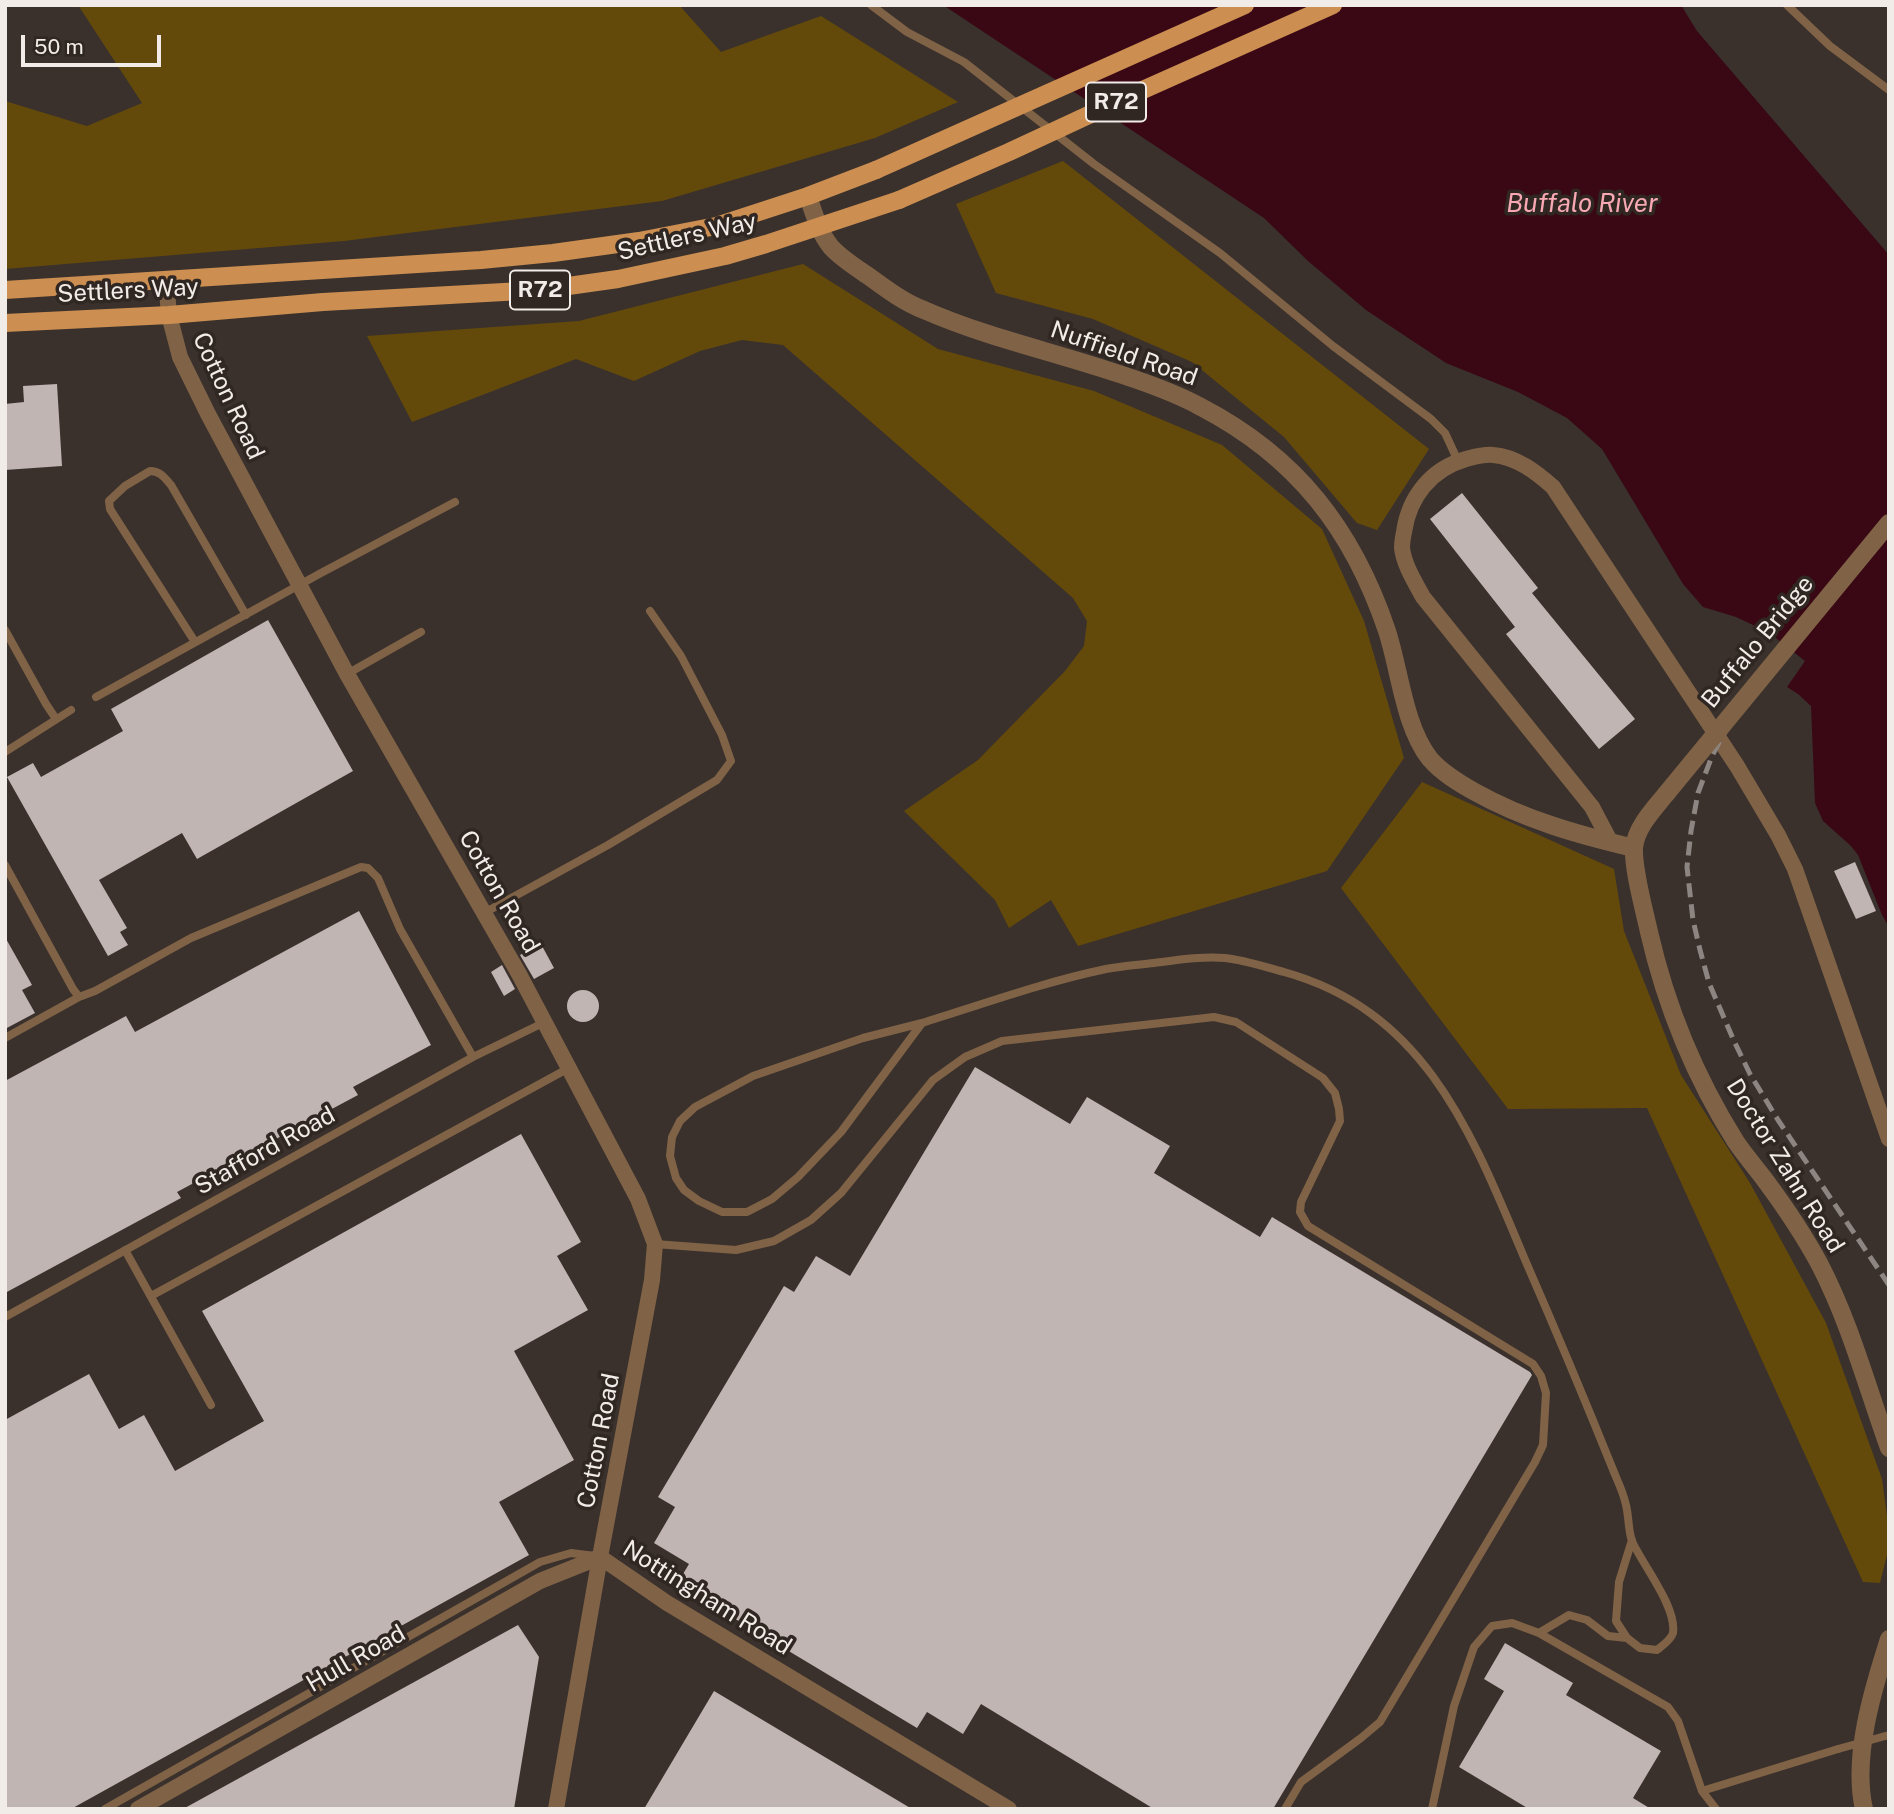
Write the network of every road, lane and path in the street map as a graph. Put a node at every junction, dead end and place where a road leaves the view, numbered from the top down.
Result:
1 (871, 5) edge
2 (1245, 5) edge
3 (1333, 5) edge
4 (1787, 5) edge
5 (1889, 90) edge
6 (807, 196) junction
7 (818, 227) junction
8 (166, 279) junction
9 (5, 290) edge
10 (169, 315) junction
11 (5, 323) edge
12 (1458, 461) junction
13 (454, 502) dead end
14 (1889, 523) edge
15 (300, 585) junction
16 (650, 611) dead end
17 (246, 615) junction
18 (5, 630) edge
19 (421, 632) dead end
20 (195, 642) junction
21 (347, 674) junction
22 (96, 697) dead end
23 (71, 710) dead end
24 (56, 719) junction
25 (5, 752) edge
26 (1611, 843) junction
27 (1634, 848) junction
28 (5, 865) edge
29 (484, 913) junction
30 (79, 997) junction
31 (545, 1022) junction
32 (922, 1023) junction
33 (5, 1038) edge
34 (473, 1057) junction
35 (570, 1068) junction
36 (1889, 1139) edge
37 (655, 1244) junction
38 (125, 1251) junction
39 (151, 1296) junction
40 (5, 1317) edge
41 (211, 1405) dead end
42 (1889, 1448) edge
43 (1632, 1540) junction
44 (600, 1557) junction
45 (1539, 1633) junction
46 (1627, 1637) junction
47 (1889, 1639) edge
48 (1889, 1735) edge
49 (1702, 1791) junction
50 (105, 1809) edge
51 (138, 1809) edge
52 (556, 1809) edge
53 (1009, 1809) edge
54 (1285, 1809) edge
55 (1432, 1809) edge
56 (1716, 1809) edge
57 (1864, 1809) edge

1 - 12 lane
2 - 6 main road, Settlers Way / R72, bridge
3 - 7 main road, Settlers Way / R72, bridge
4 - 5 lane
6 - 7 street, Nuffield Road
6 - 8 main road, Settlers Way / R72
7 - 10 main road, Settlers Way / R72
7 - 26 street, Nuffield Road
8 - 9 main road, Settlers Way / R72
8 - 10 street, Cotton Road
10 - 11 main road, Settlers Way / R72
10 - 15 street, Cotton Road
12 - 26 street
12 - 36 street
13 - 15 lane
14 - 27 street, Buffalo Bridge, bridge
15 - 17 lane
15 - 21 street, Cotton Road
16 - 29 lane
17 - 20 lane
17 - 20 lane
18 - 24 lane
19 - 21 lane
20 - 22 lane
21 - 29 street, Cotton Road
23 - 24 lane
24 - 25 lane
26 - 27 street, Nuffield Road
27 - 42 street, Doctor Zahn Road
28 - 30 lane
29 - 31 street, Cotton Road
30 - 33 lane
30 - 34 lane
31 - 34 lane, Stafford Road
31 - 35 street, Cotton Road
32 - 32 lane
32 - 43 lane
34 - 38 lane, Stafford Road
35 - 37 street, Cotton Road
35 - 39 lane
37 - 44 street, Cotton Road
37 - 54 lane
38 - 39 lane
38 - 40 lane, Stafford Road
39 - 41 lane
43 - 46 lane
43 - 46 lane
44 - 50 lane
44 - 51 street, Hull Road
44 - 52 street, Nottingham Road
44 - 53 street, Nottingham Road
45 - 46 lane
45 - 49 lane
45 - 55 lane
47 - 57 street
48 - 49 lane, bridge
49 - 56 lane

